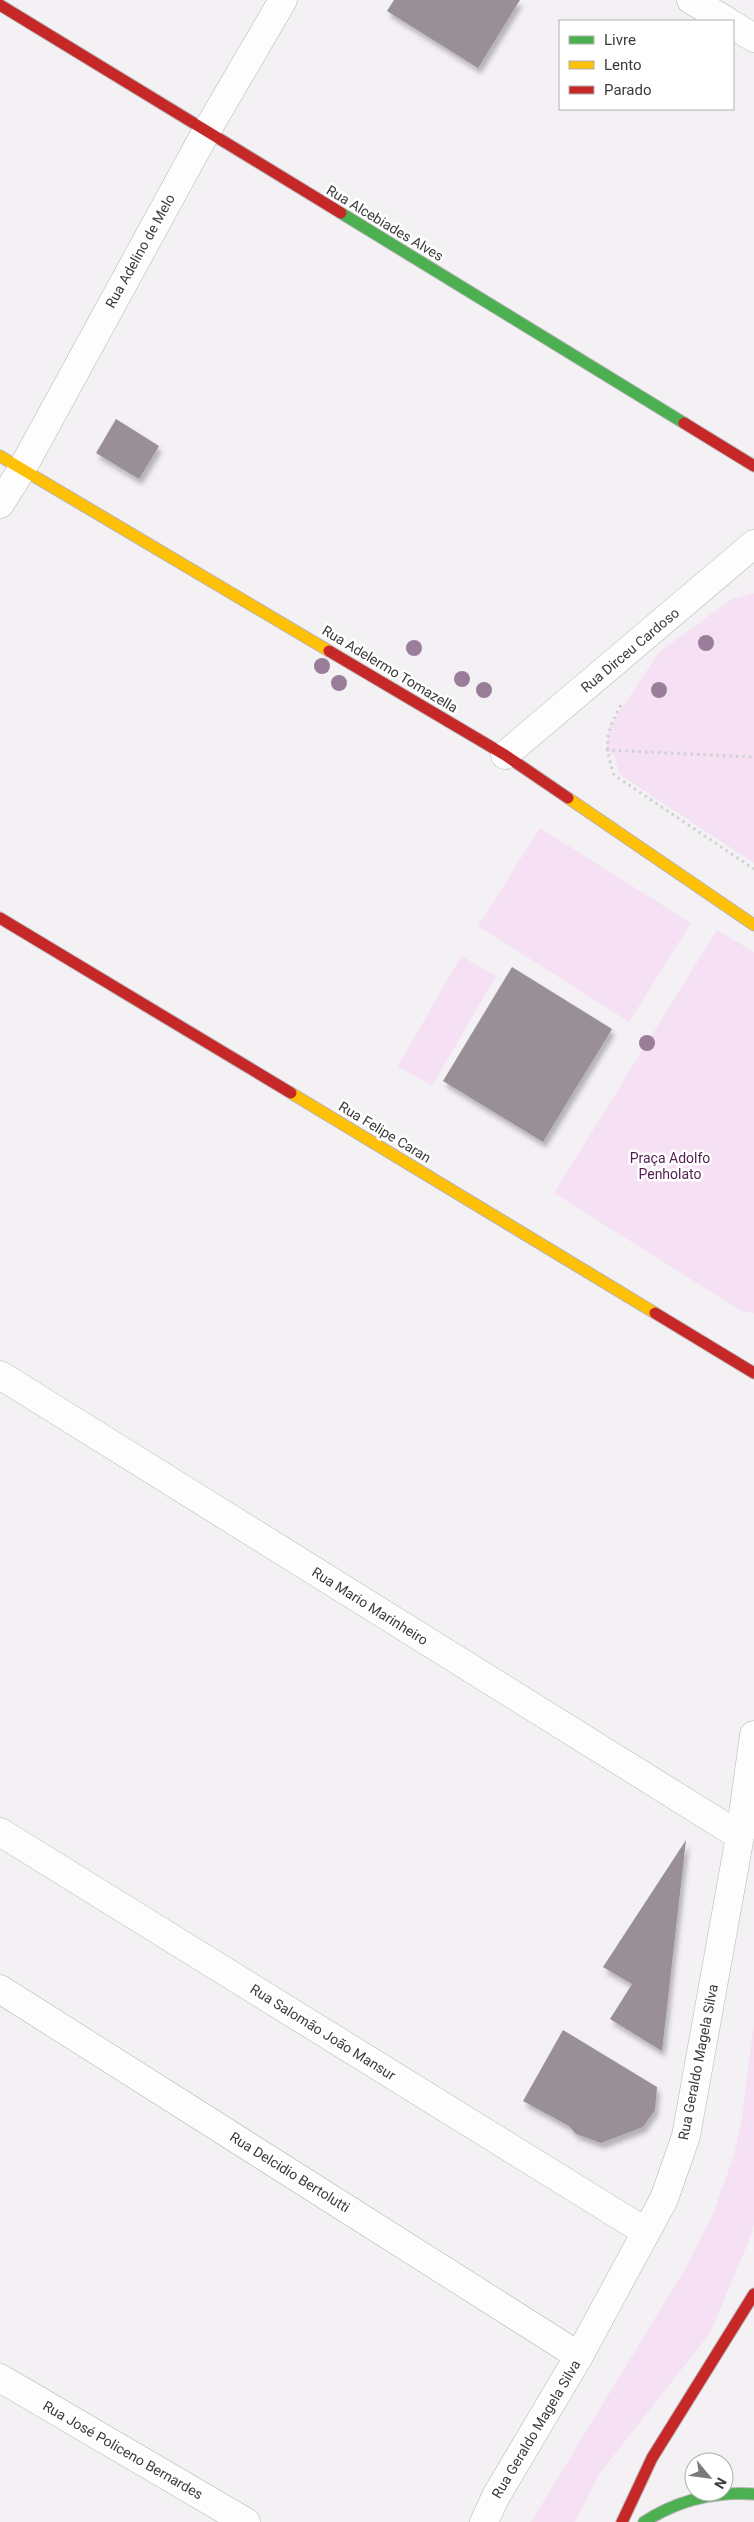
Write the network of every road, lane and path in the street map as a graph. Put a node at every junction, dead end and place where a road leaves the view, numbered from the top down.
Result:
1 (284, 0) edge
2 (691, 0) edge
3 (0, 5) edge
4 (725, 20) edge
5 (734, 26) edge
6 (754, 38) edge
7 (206, 132) junction
8 (11, 462) edge
9 (754, 466) edge
10 (0, 504) edge
11 (754, 544) edge
12 (622, 703) dead end
13 (606, 750) junction
14 (505, 755) junction
15 (754, 757) edge
16 (754, 869) edge
17 (0, 918) edge
18 (754, 925) edge
19 (754, 1373) edge
20 (0, 1375) edge
21 (754, 1734) edge
22 (0, 1832) edge
23 (740, 1836) junction
24 (0, 1989) edge
25 (646, 2232) junction
26 (754, 2294) edge
27 (579, 2356) junction
28 (0, 2378) edge
29 (754, 2494) edge
30 (246, 2522) edge
31 (484, 2522) edge
32 (622, 2522) edge
33 (644, 2522) edge

1 - 7 street, Rua Adelino de Melo
2 - 4 street
3 - 7 street, Rua Alcebiades Alves
5 - 6 street
7 - 8 street, Rua Adelino de Melo
7 - 9 street, Rua Alcebiades Alves
8 - 10 street, Rua Adelino de Melo
8 - 14 street, Rua Adelermo Tomazella
11 - 14 street, Rua Dirceu Cardoso
12 - 13 path
13 - 15 path
13 - 16 path
14 - 18 street, Rua Adelermo Tomazella
17 - 19 street, Rua Felipe Caran
20 - 23 street, Rua Mario Marinheiro
21 - 23 street, Rua Geraldo Magela Silva
22 - 25 street, Rua Salomão João Mansur
23 - 25 street, Rua Geraldo Magela Silva
24 - 27 street, Rua Delcidio Bertolutti
25 - 27 street, Rua Geraldo Magela Silva
26 - 32 street
27 - 31 street, Rua Geraldo Magela Silva
28 - 30 street, Rua José Policeno Bernardes
29 - 33 street

